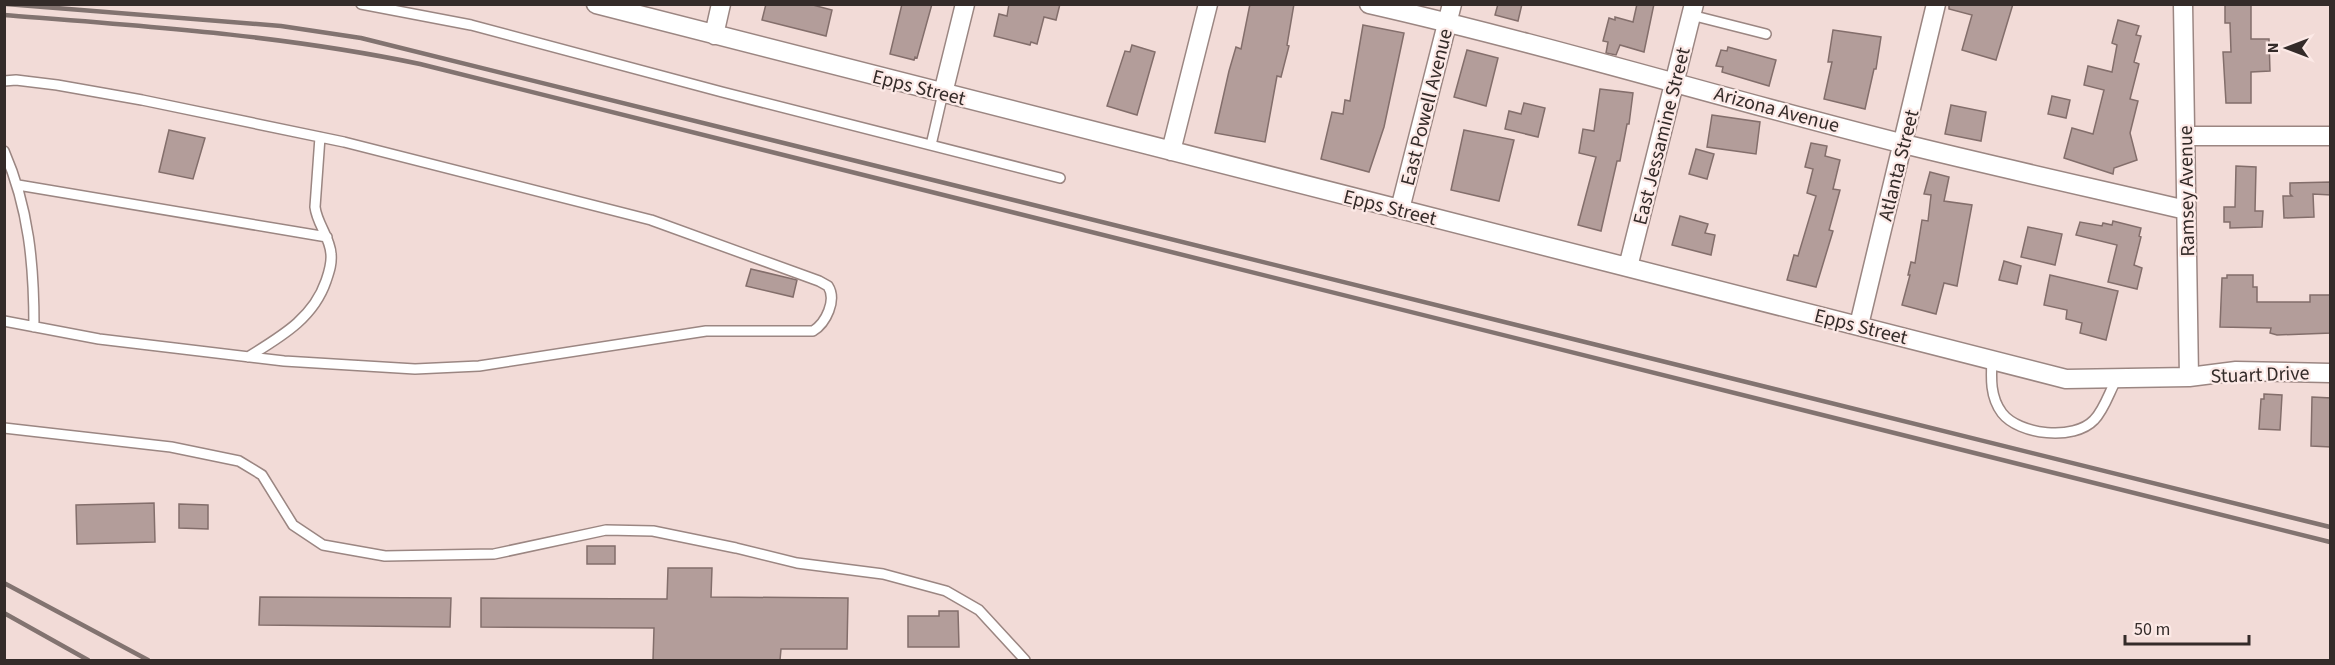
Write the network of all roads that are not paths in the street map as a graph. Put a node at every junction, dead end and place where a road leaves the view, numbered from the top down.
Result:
1 (361, 4) edge
2 (596, 4) edge
3 (721, 4) edge
4 (965, 4) edge
5 (1208, 4) edge
6 (1369, 4) edge
7 (1936, 4) edge
8 (2183, 4) edge
9 (1693, 10) edge
10 (1450, 13) edge
11 (1766, 34) dead end
12 (714, 35) junction
13 (4, 81) edge
14 (1675, 81) junction
15 (943, 93) junction
16 (2185, 135) junction
17 (2331, 136) edge
18 (320, 137) junction
19 (1903, 143) junction
20 (931, 145) junction
21 (4, 151) edge
22 (1172, 151) junction
23 (1060, 178) dead end
24 (18, 185) junction
25 (1400, 209) junction
26 (2186, 210) junction
27 (327, 237) junction
28 (1628, 267) junction
29 (4, 321) edge
30 (1859, 326) junction
31 (34, 327) junction
32 (248, 357) junction
33 (1992, 360) junction
34 (2331, 373) edge
35 (2189, 377) junction
36 (2115, 380) junction
37 (4, 428) edge
38 (1025, 660) edge

1 - 20 lane
2 - 12 street, Epps Street
3 - 12 street
4 - 15 street
5 - 22 street
6 - 10 street, Arizona Avenue
7 - 19 street, Atlanta Street
8 - 16 street, Ramsey Avenue
9 - 11 lane
9 - 14 street, East Jessamine Street
10 - 14 street, Arizona Avenue
10 - 25 street, East Powell Avenue
12 - 15 street, Epps Street
13 - 18 lane
14 - 19 street, Arizona Avenue
14 - 28 street, East Jessamine Street
15 - 20 lane
15 - 22 street, Epps Street
16 - 17 street
16 - 26 street, Ramsey Avenue
18 - 27 lane
18 - 32 lane
19 - 26 street, Arizona Avenue
19 - 30 street, Atlanta Street
20 - 23 lane
21 - 24 lane
22 - 25 street, Epps Street
24 - 27 lane
24 - 31 lane
25 - 28 street, Epps Street
26 - 35 street, Ramsey Avenue
27 - 32 lane
28 - 30 street, Epps Street
29 - 31 lane
30 - 33 street, Epps Street
31 - 32 lane
33 - 36 street, Epps Street
33 - 36 lane
34 - 35 street, Stuart Drive
35 - 36 street, Epps Street
37 - 38 lane

